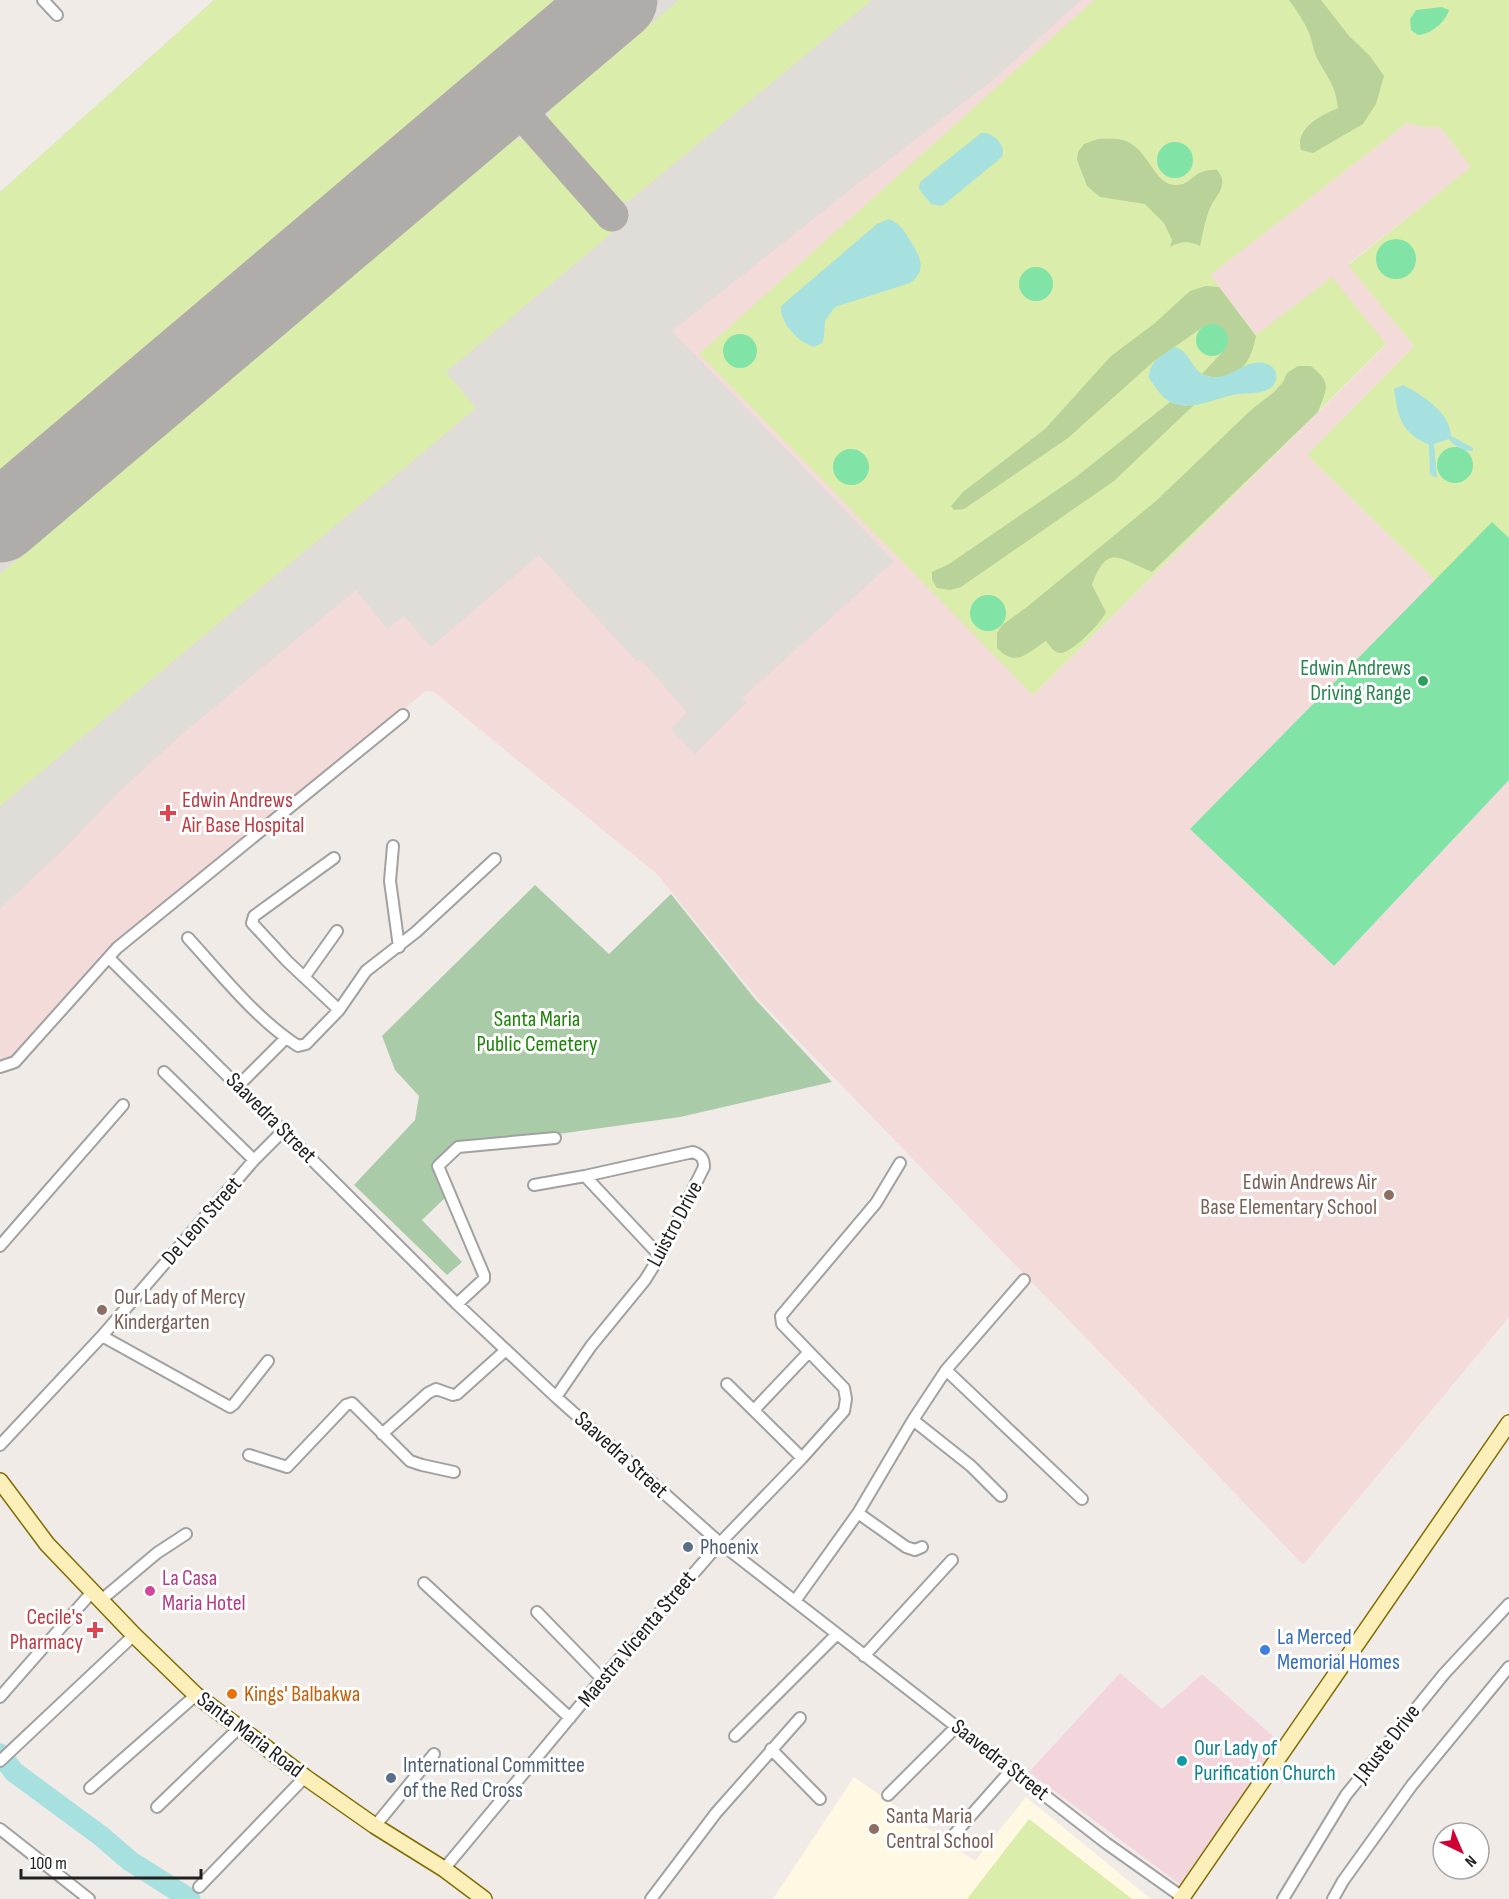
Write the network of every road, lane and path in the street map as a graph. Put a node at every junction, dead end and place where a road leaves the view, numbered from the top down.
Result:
1 (43, 0) edge
2 (57, 15) dead end
3 (403, 715) dead end
4 (393, 846) dead end
5 (334, 858) dead end
6 (495, 859) dead end
7 (338, 931) dead end
8 (188, 938) dead end
9 (399, 947) junction
10 (109, 958) junction
11 (305, 976) junction
12 (339, 1010) junction
13 (286, 1038) junction
14 (0, 1067) edge
15 (164, 1072) dead end
16 (238, 1085) junction
17 (123, 1105) dead end
18 (283, 1131) junction
19 (555, 1138) dead end
20 (254, 1160) junction
21 (900, 1162) dead end
22 (585, 1176) junction
23 (534, 1185) dead end
24 (0, 1246) edge
25 (660, 1256) junction
26 (1024, 1280) dead end
27 (457, 1304) junction
28 (102, 1336) junction
29 (506, 1350) junction
30 (809, 1352) junction
31 (268, 1361) dead end
32 (946, 1370) junction
33 (727, 1384) dead end
34 (556, 1397) junction
35 (754, 1410) junction
36 (913, 1420) junction
37 (1509, 1423) edge
38 (382, 1434) junction
39 (0, 1444) edge
40 (249, 1455) dead end
41 (802, 1458) junction
42 (454, 1472) dead end
43 (0, 1481) edge
44 (1001, 1496) dead end
45 (1082, 1500) dead end
46 (858, 1514) junction
47 (186, 1534) dead end
48 (720, 1543) junction
49 (922, 1547) dead end
50 (952, 1560) dead end
51 (424, 1583) dead end
52 (96, 1597) junction
53 (795, 1601) junction
54 (1509, 1604) edge
55 (537, 1612) dead end
56 (134, 1635) junction
57 (836, 1635) junction
58 (864, 1656) junction
59 (1509, 1667) edge
60 (602, 1679) junction
61 (196, 1695) junction
62 (0, 1697) edge
63 (570, 1718) junction
64 (800, 1718) dead end
65 (957, 1726) junction
66 (240, 1727) junction
67 (735, 1736) dead end
68 (771, 1749) junction
69 (434, 1754) dead end
70 (4, 1758) edge
71 (1012, 1768) junction
72 (305, 1777) junction
73 (90, 1788) dead end
74 (888, 1795) dead end
75 (820, 1799) dead end
76 (157, 1807) dead end
77 (375, 1826) junction
78 (0, 1829) edge
79 (951, 1838) dead end
80 (444, 1869) junction
81 (199, 1887) dead end
82 (1183, 1898) edge
83 (89, 1899) edge
84 (484, 1899) edge
85 (651, 1899) edge
86 (1283, 1899) edge
87 (1333, 1899) edge

1 - 2 street
3 - 10 street
4 - 9 street
5 - 11 street
6 - 9 street
7 - 11 street
8 - 13 street
9 - 12 street
10 - 14 street
10 - 16 street, Saavedra Street
11 - 12 street
12 - 13 street
13 - 16 street
15 - 20 street
16 - 18 street, Saavedra Street
17 - 24 street
18 - 20 street, De Leon Street
18 - 27 street, Saavedra Street
19 - 27 street
20 - 28 street, De Leon Street
21 - 30 street, Maestra Vicenta Street
22 - 23 street, Luistro Drive
22 - 25 street
22 - 25 street, Luistro Drive
25 - 34 street, Luistro Drive
26 - 32 street
27 - 29 street, Saavedra Street
28 - 31 street
28 - 39 street, De Leon Street
29 - 34 street, Saavedra Street
29 - 38 street
30 - 35 street
30 - 41 street, Maestra Vicenta Street
32 - 36 street
32 - 45 street
33 - 35 street
34 - 48 street, Saavedra Street
35 - 41 street
36 - 44 street
36 - 46 street
37 - 82 main road
38 - 40 street
38 - 42 street
41 - 48 street, Maestra Vicenta Street
43 - 52 main road, Santa Maria Road
46 - 49 street
46 - 53 street
47 - 52 street
48 - 53 street, Saavedra Street
48 - 60 street, Maestra Vicenta Street
50 - 58 street
51 - 63 street
52 - 56 main road, Santa Maria Road
52 - 62 street
53 - 57 street, Saavedra Street
54 - 86 street, J.Ruste Drive
55 - 60 street
56 - 61 main road, Santa Maria Road
56 - 70 street
57 - 58 street, Saavedra Street
57 - 67 street
58 - 65 street, Saavedra Street
59 - 87 street
60 - 63 street, Maestra Vicenta Street
61 - 66 main road, Santa Maria Road
61 - 73 street
63 - 80 street, Maestra Vicenta Street
64 - 68 street
65 - 71 street, Saavedra Street
65 - 74 street
66 - 72 main road, Santa Maria Road
66 - 76 street
68 - 75 street
68 - 85 street
69 - 77 street
71 - 79 street
71 - 82 street, Saavedra Street
72 - 77 main road, Santa Maria Road
72 - 81 street
77 - 80 main road, Santa Maria Road
78 - 83 street
80 - 84 main road, Santa Maria Road

